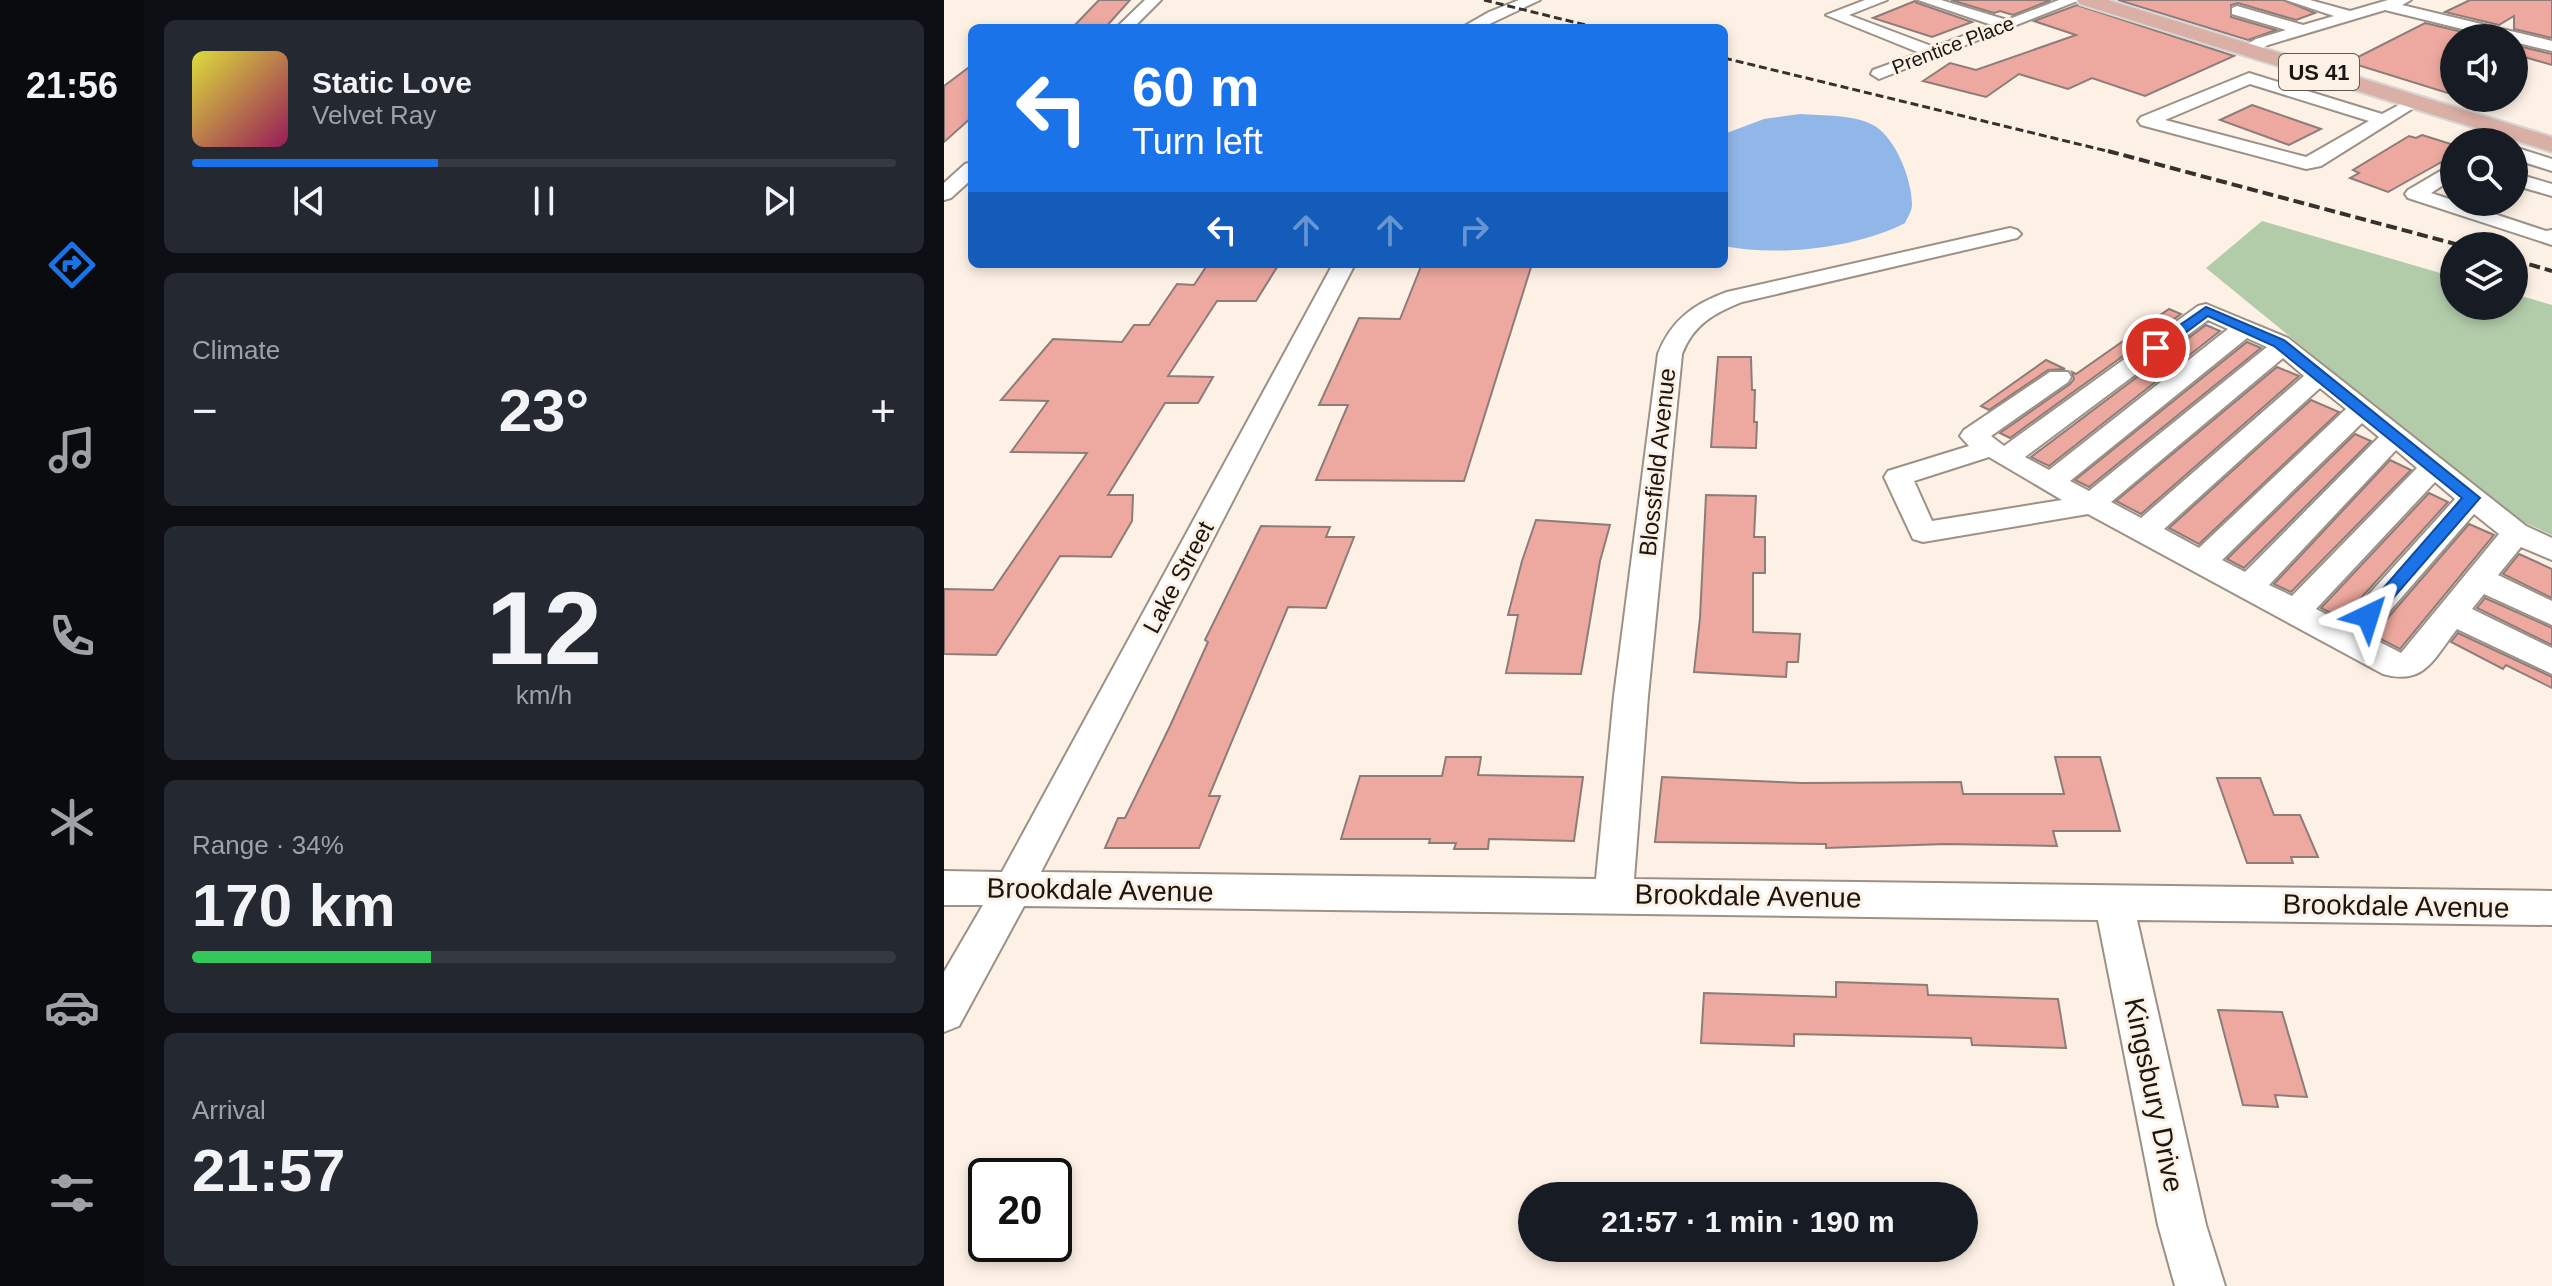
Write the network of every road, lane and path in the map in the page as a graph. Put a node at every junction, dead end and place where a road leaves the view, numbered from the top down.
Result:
1 (1154, 0) edge
2 (1533, 0) edge
3 (1880, 0) edge
4 (1925, 0) edge
5 (2073, 0) edge
6 (2087, 0) edge
7 (2293, 0) edge
8 (2404, 0) edge
9 (2385, 6) junction
10 (2237, 11) dead end
11 (2351, 16) junction
12 (1128, 24) edge
13 (1477, 24) edge
14 (2007, 25) junction
15 (1905, 26) dead end
16 (2303, 30) junction
17 (1884, 33) junction
18 (2552, 46) edge
19 (2248, 50) junction
20 (1935, 53) junction
21 (1879, 74) dead end
22 (2340, 79) junction
23 (2308, 96) junction
24 (2414, 102) junction
25 (2384, 120) junction
26 (2477, 128) edge
27 (2528, 144) edge
28 (2552, 145) edge
29 (2528, 151) edge
30 (2552, 165) edge
31 (968, 171) edge
32 (2440, 178) edge
33 (2528, 183) edge
34 (968, 188) edge
35 (946, 190) edge
36 (2552, 190) edge
37 (2440, 202) edge
38 (2481, 216) edge
39 (2010, 234) dead end
40 (2552, 236) edge
41 (1342, 268) edge
42 (2245, 328) junction
43 (2283, 346) junction
44 (2319, 376) junction
45 (2059, 377) dead end
46 (2361, 409) junction
47 (2395, 436) junction
48 (1998, 453) junction
49 (2434, 467) junction
50 (2051, 482) junction
51 (2472, 498) junction
52 (2091, 504) junction
53 (2144, 531) junction
54 (2516, 533) junction
55 (2552, 550) edge
56 (2202, 562) junction
57 (2480, 579) junction
58 (2249, 587) junction
59 (2295, 612) junction
60 (2452, 613) junction
61 (2552, 614) edge
62 (2347, 640) junction
63 (2552, 662) edge
64 (944, 888) edge
65 (1013, 889) junction
66 (1614, 894) junction
67 (2114, 902) junction
68 (2552, 908) edge
69 (944, 1012) edge
70 (2200, 1286) edge

1 - 12 street
2 - 13 street
3 - 17 street
4 - 14 street
5 - 14 street, Prentice Place
6 - 19 main road, US 41
7 - 11 street
8 - 9 street
9 - 11 street
9 - 18 street
10 - 16 street
11 - 16 street
14 - 20 street, Prentice Place
15 - 17 street
16 - 19 street
17 - 20 street
19 - 22 main road, US 41
20 - 21 street, Prentice Place
22 - 23 street
22 - 24 main road, US 41
23 - 25 street
23 - 25 street
24 - 25 street
24 - 26 main road, US 41
27 - 28 main road, US 41
29 - 30 street
31 - 35 street
32 - 37 street
33 - 36 street
34 - 35 street
38 - 40 street
39 - 66 street, Blossfield Avenue
41 - 65 street, Lake Street
42 - 43 street
42 - 48 street
42 - 50 street
43 - 44 street
43 - 52 street
44 - 46 street
44 - 53 street
45 - 48 street
46 - 47 street
46 - 56 street
47 - 49 street
47 - 58 street
48 - 50 street
48 - 52 street
49 - 51 street
49 - 59 street
50 - 52 street
51 - 54 street
51 - 62 street
52 - 53 street
53 - 56 street
54 - 55 street
54 - 57 street
56 - 58 street
57 - 60 street
57 - 61 street
58 - 59 street
59 - 62 street
60 - 62 street
60 - 63 street
64 - 65 street, Brookdale Avenue
65 - 66 street, Brookdale Avenue
65 - 69 street, Lake Street
66 - 67 street, Brookdale Avenue
67 - 68 street, Brookdale Avenue
67 - 70 street, Kingsbury Drive

